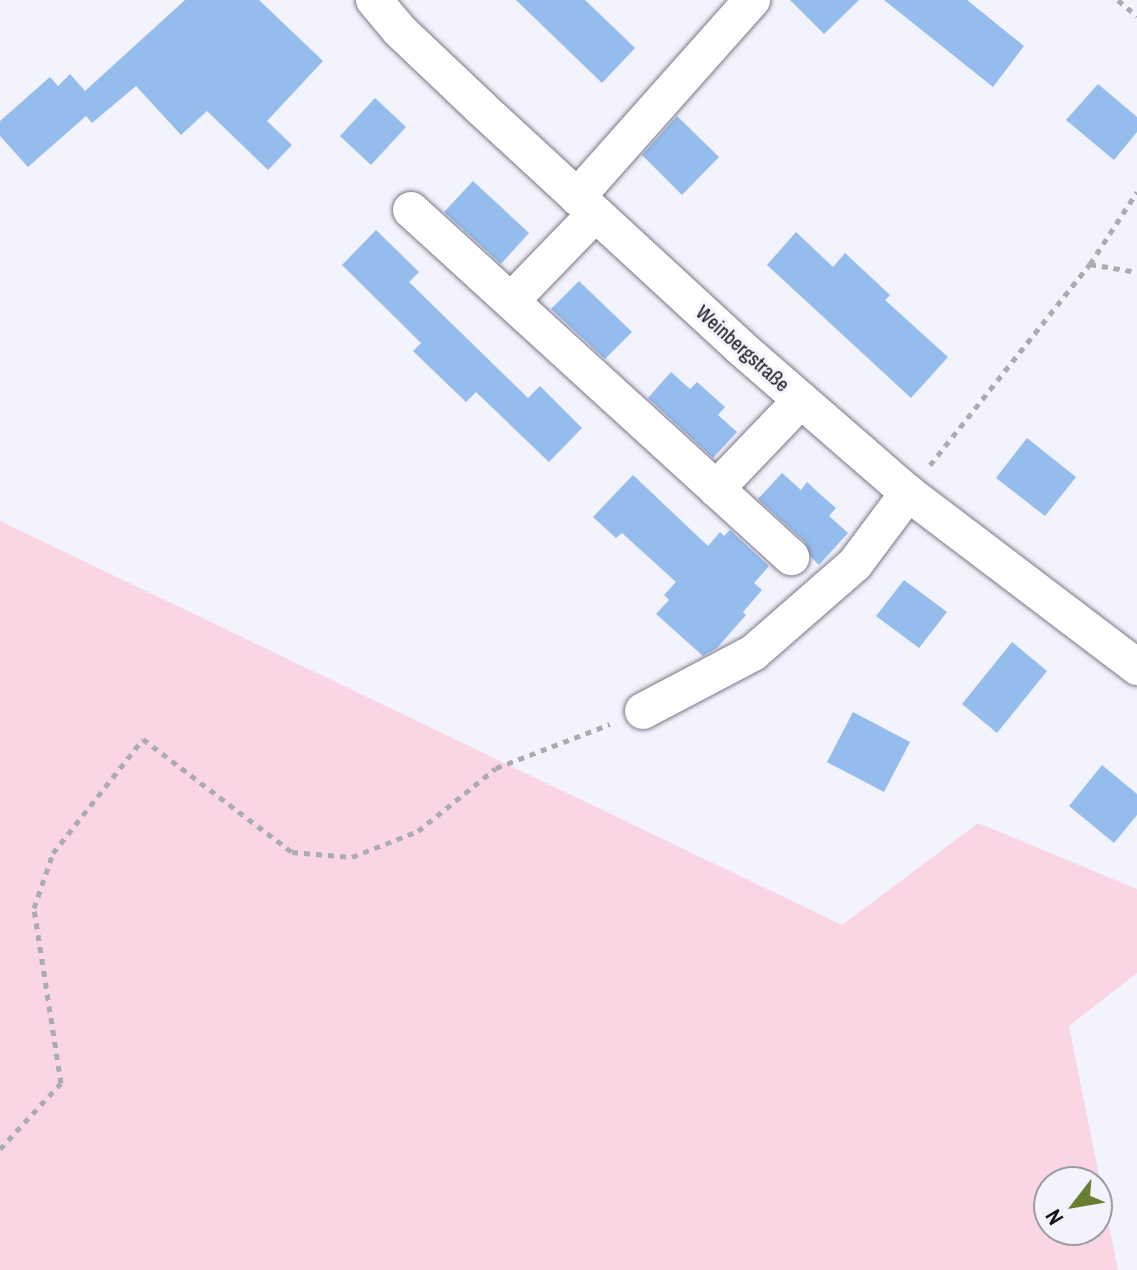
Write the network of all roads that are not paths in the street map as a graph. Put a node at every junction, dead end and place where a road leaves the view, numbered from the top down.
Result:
1 (374, 0) edge
2 (752, 0) edge
3 (586, 205) junction
4 (411, 210) dead end
5 (511, 301) junction
6 (801, 400) junction
7 (716, 489) junction
8 (908, 493) junction
9 (791, 557) dead end
10 (1137, 667) edge
11 (643, 711) road end

1 - 3 street, Weinbergstraße
2 - 3 street
3 - 5 street
3 - 6 street, Weinbergstraße
4 - 5 street
5 - 7 street
6 - 7 street
6 - 8 street, Weinbergstraße
7 - 9 street
8 - 10 street, Weinbergstraße
8 - 11 street

